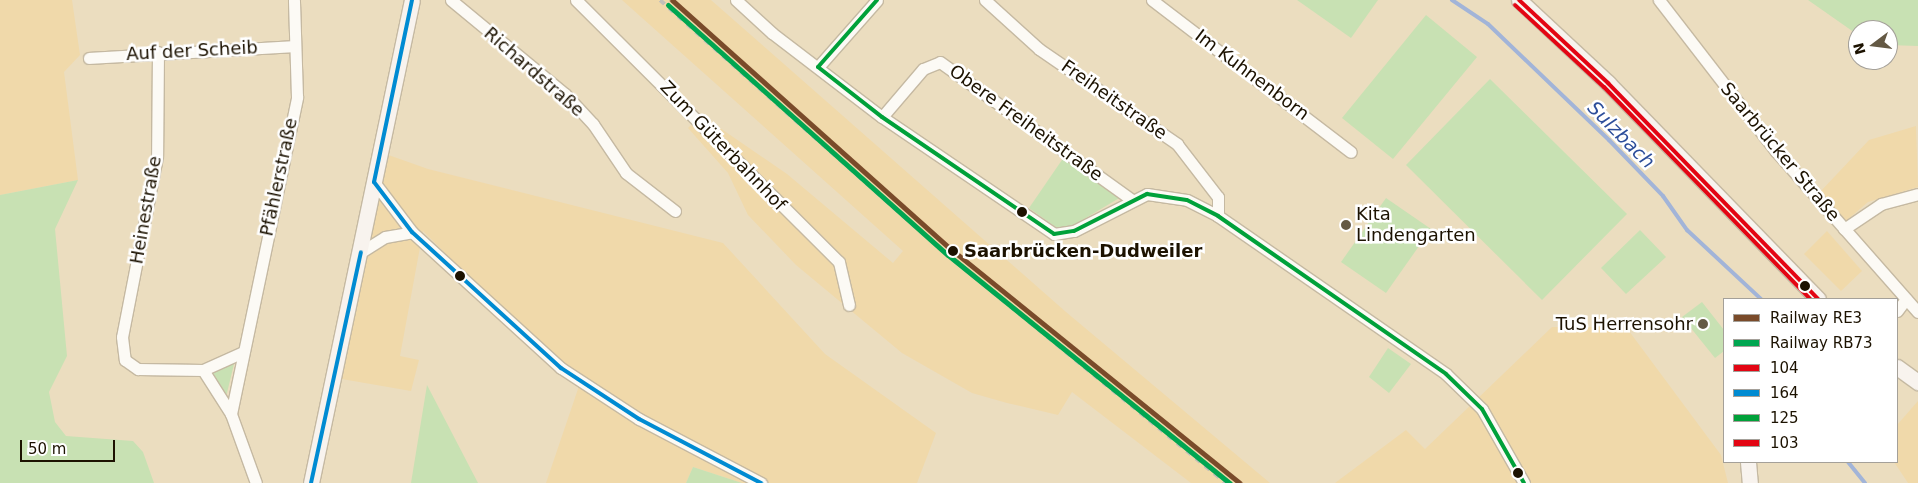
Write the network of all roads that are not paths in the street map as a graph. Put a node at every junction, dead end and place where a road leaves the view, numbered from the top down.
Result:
1 (294, 0) edge
2 (412, 0) edge
3 (451, 0) edge
4 (576, 0) edge
5 (736, 0) edge
6 (877, 0) edge
7 (985, 0) edge
8 (1152, 0) edge
9 (1519, 0) edge
10 (1659, 0) edge
11 (295, 46) junction
12 (158, 52) junction
13 (89, 58) dead end
14 (818, 67) junction
15 (882, 117) junction
16 (1352, 152) dead end
17 (374, 182) junction
18 (1918, 194) edge
19 (1131, 199) junction
20 (675, 211) dead end
21 (1218, 216) junction
22 (1844, 229) junction
23 (412, 232) junction
24 (361, 252) junction
25 (1817, 298) edge
26 (1906, 299) junction
27 (849, 304) dead end
28 (1898, 310) edge
29 (1918, 312) edge
30 (243, 352) junction
31 (1898, 368) edge
32 (203, 370) junction
33 (1918, 382) edge
34 (231, 414) junction
35 (1748, 463) edge
36 (256, 483) edge
37 (311, 483) edge
38 (761, 483) edge
39 (1524, 483) edge
40 (1750, 483) edge

1 - 11 street, Pfählerstraße
2 - 17 street
3 - 20 street, Richardstraße
4 - 27 street, Zum Güterbahnhof
5 - 14 street
6 - 14 street
7 - 21 street, Freiheitstraße
8 - 16 street, Im Kuhnenborn
9 - 25 street
10 - 22 street, Saarbrücker Straße
11 - 12 street, Auf der Scheib
11 - 30 street, Pfählerstraße
12 - 13 street, Auf der Scheib
12 - 32 street, Heinestraße
14 - 15 street
15 - 19 street
15 - 19 street, Obere Freiheitstraße
17 - 23 street
17 - 24 street
18 - 22 street
19 - 21 street
21 - 39 street
22 - 26 street, Saarbrücker Straße
23 - 24 street
23 - 38 street
24 - 37 street
26 - 28 street
26 - 29 street, Saarbrücker Straße
30 - 32 street
30 - 34 street, Pfählerstraße
31 - 33 street
32 - 34 street
34 - 36 street
35 - 40 street

